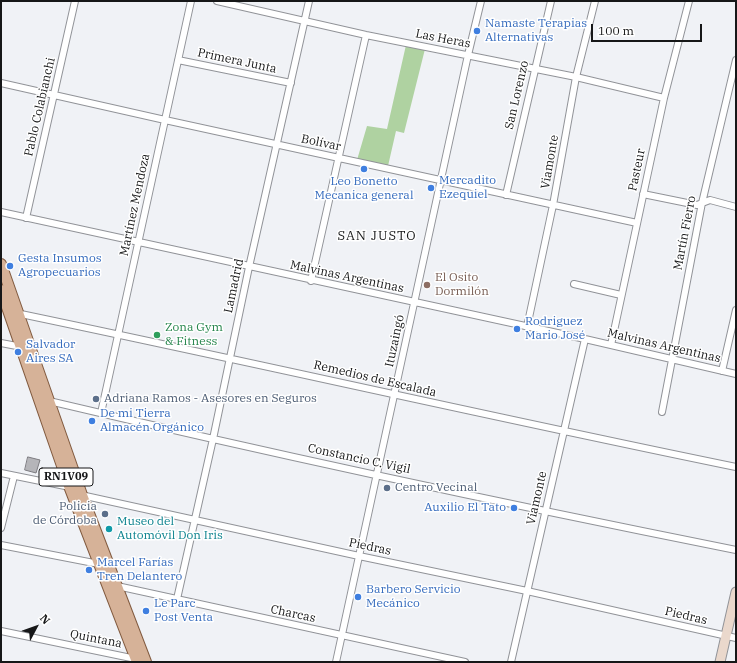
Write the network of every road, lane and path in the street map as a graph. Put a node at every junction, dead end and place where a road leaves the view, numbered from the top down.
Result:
1 (76, 1) edge
2 (191, 1) edge
3 (217, 1) edge
4 (309, 1) edge
5 (481, 1) edge
6 (551, 1) edge
7 (595, 1) edge
8 (689, 1) edge
9 (305, 21) junction
10 (366, 35) junction
11 (468, 55) junction
12 (178, 60) junction
13 (736, 60) edge
14 (534, 70) junction
15 (576, 77) junction
16 (1, 83) edge
17 (291, 83) junction
18 (729, 92) junction
19 (736, 94) edge
20 (54, 96) junction
21 (664, 98) junction
22 (165, 120) junction
23 (277, 145) junction
24 (338, 158) junction
25 (442, 180) junction
26 (644, 194) junction
27 (506, 195) junction
28 (702, 204) junction
29 (553, 205) junction
30 (736, 207) edge
31 (1, 212) edge
32 (26, 218) junction
33 (637, 223) junction
34 (137, 243) junction
35 (1, 264) edge
36 (249, 267) junction
37 (311, 281) junction
38 (574, 284) dead end
39 (1, 290) edge
40 (621, 295) junction
41 (415, 303) junction
42 (736, 310) edge
43 (13, 312) junction
44 (527, 327) junction
45 (118, 335) junction
46 (585, 339) junction
47 (1, 343) edge
48 (610, 345) junction
49 (22, 347) junction
50 (229, 358) junction
51 (672, 359) junction
52 (722, 371) junction
53 (736, 374) edge
54 (395, 395) junction
55 (48, 400) junction
56 (662, 412) dead end
57 (101, 413) junction
58 (564, 432) junction
59 (213, 439) junction
60 (736, 467) edge
61 (1, 473) edge
62 (377, 475) junction
63 (14, 476) junction
64 (69, 486) junction
65 (82, 495) junction
66 (545, 512) junction
67 (195, 519) junction
68 (1, 528) edge
69 (1, 545) edge
70 (736, 550) edge
71 (359, 556) junction
72 (99, 564) junction
73 (117, 586) junction
74 (527, 591) junction
75 (736, 592) edge
76 (177, 599) junction
77 (1, 631) edge
78 (342, 636) junction
79 (726, 636) junction
80 (736, 638) edge
81 (137, 661) edge
82 (146, 662) edge
83 (336, 662) edge
84 (465, 662) edge
85 (511, 662) edge
86 (720, 662) edge

1 - 20 street, Pablo Colabianchi
2 - 12 street, Martínez Mendoza
3 - 9 street, Las Heras
4 - 9 street, Lamadrid
5 - 11 street, Ituzaingó
6 - 14 street, San Lorenzo
7 - 15 street, Viamonte
8 - 21 street, Pasteur
9 - 10 street, Las Heras
9 - 17 street, Lamadrid
10 - 11 street, Las Heras
10 - 24 street
11 - 14 street, Las Heras
11 - 25 street, Ituzaingó
12 - 17 street, Primera Junta
12 - 22 street, Martínez Mendoza
13 - 18 street, Martín Fierro
14 - 15 street, Las Heras
14 - 27 street, San Lorenzo
15 - 21 street, Las Heras
15 - 29 street, Viamonte
16 - 20 street, Bolívar
17 - 23 street, Lamadrid
18 - 19 street
18 - 28 street, Martín Fierro
20 - 22 street, Bolívar
20 - 32 street, Pablo Colabianchi
21 - 26 street, Pasteur
22 - 23 street, Bolívar
22 - 34 street, Martínez Mendoza
23 - 24 street, Bolívar
23 - 36 street, Lamadrid
24 - 25 street, Bolívar
24 - 37 street
25 - 27 street, Bolívar
25 - 41 street, Ituzaingó
26 - 28 street
26 - 33 street, Pasteur
27 - 29 street, Bolívar
28 - 30 street
28 - 51 street, Martín Fierro
29 - 33 street, Bolívar
29 - 44 street, Viamonte
31 - 32 street, Malvinas Argentinas
32 - 34 street, Malvinas Argentinas
33 - 40 street, Pasteur
34 - 36 street, Malvinas Argentinas
34 - 45 street, Martínez Mendoza
35 - 43 main road, RN1V09
36 - 37 street, Malvinas Argentinas
36 - 50 street, Lamadrid
37 - 41 street, Malvinas Argentinas
38 - 40 street
39 - 43 main road, RN1V09
40 - 48 street, Pasteur
41 - 44 street, Malvinas Argentinas
41 - 54 street, Ituzaingó
42 - 52 street
43 - 45 street, Remedios de Escalada
43 - 49 main road, RN1V09
43 - 55 main road, RN1V09
44 - 46 street, Malvinas Argentinas
45 - 50 street, Remedios de Escalada
45 - 57 street, Martínez Mendoza
46 - 48 street, Malvinas Argentinas
46 - 58 street, Viamonte
47 - 49 street
48 - 51 street, Malvinas Argentinas
49 - 64 main road, RN1V09
50 - 54 street, Remedios de Escalada
50 - 59 street, Lamadrid
51 - 52 street, Malvinas Argentinas
51 - 56 street, Martín Fierro
52 - 53 street, Malvinas Argentinas
54 - 58 street, Remedios de Escalada
54 - 62 street, Ituzaingó
55 - 57 street, Constancio C. Vigil
55 - 65 main road, RN1V09
57 - 59 street, Constancio C. Vigil
58 - 60 street, Remedios de Escalada
58 - 66 street, Viamonte
59 - 62 street, Constancio C. Vigil
59 - 67 street, Lamadrid
61 - 63 street, Piedras
62 - 66 street, Constancio C. Vigil
62 - 71 street, Ituzaingó
63 - 64 street, Piedras
63 - 68 street
64 - 65 street, Piedras
64 - 72 main road, RN1V09
65 - 67 street, Piedras
65 - 73 main road, RN1V09
66 - 70 street, Constancio C. Vigil
66 - 74 street, Viamonte
67 - 71 street, Piedras
67 - 76 street, Lamadrid
69 - 72 street
71 - 74 street, Piedras
71 - 78 street, Ituzaingó
72 - 81 main road, RN1V09
73 - 76 street, Charcas
73 - 82 main road, RN1V09
74 - 79 street, Piedras
74 - 85 street, Viamonte
75 - 79 main road
76 - 78 street, Charcas
77 - 81 street, Quintana
78 - 83 street, Ituzaingó
78 - 84 street, Charcas
79 - 80 street, Piedras
79 - 86 main road

